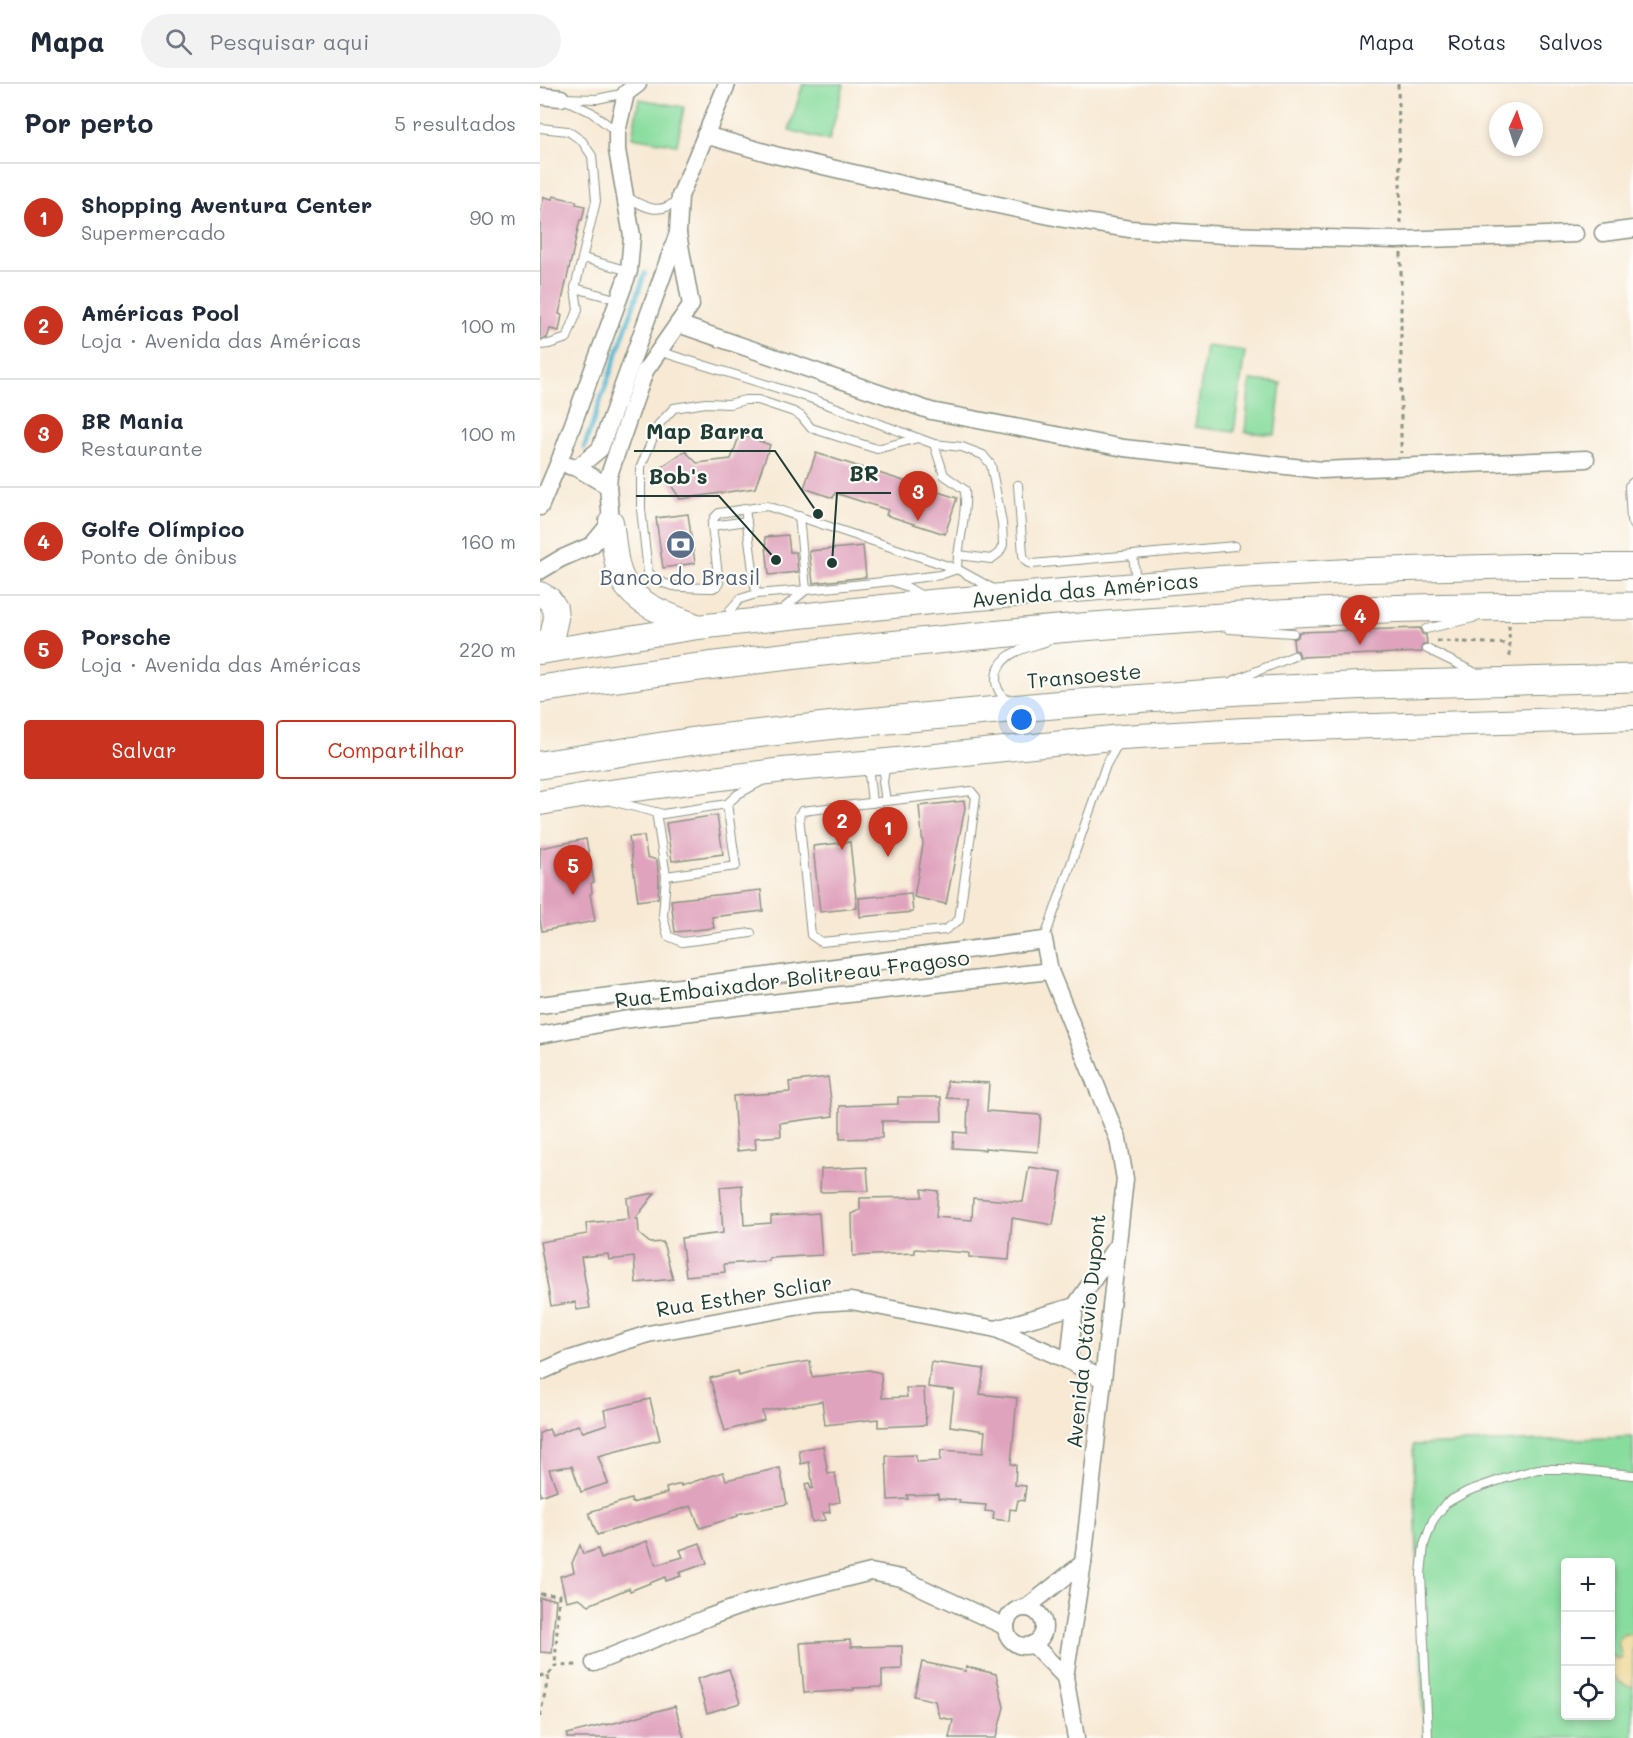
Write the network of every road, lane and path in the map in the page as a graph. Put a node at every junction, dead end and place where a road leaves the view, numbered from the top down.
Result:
1 (727, 84) edge
2 (1398, 84) edge
3 (632, 89) edge
4 (540, 96) edge
5 (561, 99) junction
6 (540, 128) edge
7 (617, 132) junction
8 (705, 135) junction
9 (625, 196) junction
10 (680, 196) junction
11 (1633, 229) edge
12 (678, 233) junction
13 (1603, 233) dead end
14 (1575, 234) dead end
15 (1401, 240) junction
16 (583, 258) junction
17 (629, 269) junction
18 (575, 288) junction
19 (619, 300) junction
20 (678, 324) junction
21 (540, 345) edge
22 (658, 351) junction
23 (918, 438) junction
24 (934, 444) junction
25 (1586, 459) dead end
26 (559, 462) junction
27 (1401, 467) junction
28 (577, 468) junction
29 (1633, 482) edge
30 (1018, 485) dead end
31 (608, 486) junction
32 (540, 507) edge
33 (745, 508) junction
34 (799, 516) junction
35 (747, 521) junction
36 (611, 522) junction
37 (1633, 525) edge
38 (712, 526) junction
39 (1235, 546) dead end
40 (958, 555) junction
41 (1133, 555) junction
42 (1633, 566) edge
43 (957, 569) junction
44 (540, 571) edge
45 (892, 581) junction
46 (1136, 585) junction
47 (806, 590) junction
48 (540, 594) edge
49 (756, 594) junction
50 (1005, 595) junction
51 (930, 602) junction
52 (1633, 606) edge
53 (730, 610) dead end
54 (1498, 616) dead end
55 (1538, 616) dead end
56 (1476, 617) junction
57 (1487, 617) dead end
58 (771, 619) junction
59 (1433, 619) dead end
60 (1509, 624) dead end
61 (1301, 625) dead end
62 (698, 627) junction
63 (1426, 629) dead end
64 (1293, 633) dead end
65 (1057, 641) dead end
66 (1045, 642) junction
67 (1510, 644) junction
68 (1012, 645) dead end
69 (1427, 645) joint
70 (540, 650) edge
71 (1294, 656) dead end
72 (1510, 666) dead end
73 (1448, 672) dead end
74 (712, 675) dead end
75 (1633, 678) edge
76 (1259, 679) dead end
77 (1235, 680) junction
78 (1223, 681) dead end
79 (540, 689) edge
80 (540, 698) edge
81 (1015, 698) dead end
82 (1004, 699) junction
83 (992, 701) dead end
84 (969, 703) dead end
85 (1633, 718) edge
86 (1122, 737) junction
87 (611, 744) dead end
88 (877, 762) junction
89 (544, 766) edge
90 (783, 770) junction
91 (587, 795) junction
92 (886, 801) junction
93 (540, 803) edge
94 (872, 803) junction
95 (727, 804) junction
96 (656, 812) junction
97 (666, 876) junction
98 (751, 933) dead end
99 (1044, 940) junction
100 (1050, 971) junction
101 (615, 995) junction
102 (540, 1005) edge
103 (622, 1020) junction
104 (540, 1035) edge
105 (1118, 1245) junction
106 (1075, 1306) junction
107 (996, 1329) junction
108 (1069, 1361) junction
109 (540, 1372) edge
110 (1102, 1379) junction
111 (1633, 1475) edge
112 (1083, 1563) junction
113 (540, 1594) edge
114 (1026, 1608) junction
115 (1006, 1627) junction
116 (1033, 1644) junction
117 (594, 1663) joint
118 (555, 1666) junction
119 (549, 1674) junction
120 (540, 1676) edge
121 (1065, 1677) junction
122 (540, 1716) edge
123 (1075, 1738) edge
124 (1428, 1738) edge

1 - 8 street
2 - 15 path
3 - 5 lane
3 - 7 street
4 - 5 street
5 - 7 lane
6 - 16 lane
7 - 9 street
8 - 10 street
8 - 15 street
9 - 10 lane
9 - 17 street
10 - 12 street
11 - 13 street
12 - 20 street
12 - 28 street
14 - 15 street
15 - 27 path
16 - 17 lane
16 - 18 lane
17 - 19 street
18 - 19 lane
18 - 21 lane
19 - 26 street
20 - 22 street
20 - 27 street
22 - 23 lane
22 - 31 street
23 - 24 lane
23 - 38 lane
24 - 40 lane
24 - 40 lane
25 - 27 street
26 - 28 street
26 - 32 street
28 - 31 street
29 - 37 lane
30 - 41 lane
31 - 36 street
33 - 34 lane
33 - 35 lane
33 - 38 lane
34 - 43 lane
34 - 47 lane
35 - 38 lane
35 - 49 lane
36 - 44 street
36 - 62 main road
39 - 41 lane
40 - 43 lane
41 - 46 lane
42 - 46 main road, Avenida das Américas
43 - 45 lane
43 - 50 lane
45 - 47 lane
45 - 51 lane
46 - 50 main road, Avenida das Américas
47 - 49 lane
47 - 58 lane
48 - 70 main road
49 - 53 lane
50 - 51 main road, Avenida das Américas
51 - 58 main road, Avenida das Américas
52 - 79 highway, Avenida das Américas
54 - 55 lane
56 - 57 lane
56 - 59 lane
56 - 63 lane
58 - 62 main road, Avenida das Américas
60 - 67 path
61 - 64 lane
62 - 70 main road, Avenida das Américas
65 - 66 lane, Transoeste
66 - 68 lane, Transoeste
66 - 82 lane
67 - 69 path
67 - 72 path
69 - 73 lane
71 - 77 lane
74 - 80 lane
75 - 89 highway
76 - 77 lane
77 - 78 lane
81 - 82 lane, Transoeste
82 - 83 lane, Transoeste
84 - 87 lane
85 - 86 main road
86 - 88 main road
86 - 99 lane
88 - 90 main road
88 - 92 lane
88 - 94 lane
90 - 91 main road
90 - 95 lane
91 - 93 main road
91 - 96 lane
92 - 94 lane
92 - 94 lane
95 - 96 lane
95 - 97 lane
96 - 97 lane
97 - 98 lane
99 - 100 street, Avenida Otávio Dupont
99 - 101 street, Rua Embaixador Bolitreau Fragoso
100 - 103 street, Rua Embaixador Bolitreau Fragoso
100 - 105 street, Avenida Otávio Dupont
101 - 102 street, Rua Embaixador Bolitreau Fragoso
101 - 103 street
103 - 104 street, Rua Embaixador Bolitreau Fragoso
105 - 106 street
105 - 110 street, Avenida Otávio Dupont
106 - 107 street, Rua Esther Scliar
106 - 108 street
107 - 108 street, Rua Esther Scliar
107 - 109 street, Rua Esther Scliar
108 - 110 street, Rua Esther Scliar
110 - 112 street, Avenida Otávio Dupont
111 - 124 lane
112 - 114 street
112 - 121 street, Avenida Otávio Dupont
113 - 118 path
114 - 115 street
114 - 116 street
115 - 116 street
115 - 117 street
116 - 121 street
117 - 118 path
118 - 119 path
119 - 120 path
119 - 122 path
121 - 123 street, Avenida Otávio Dupont

